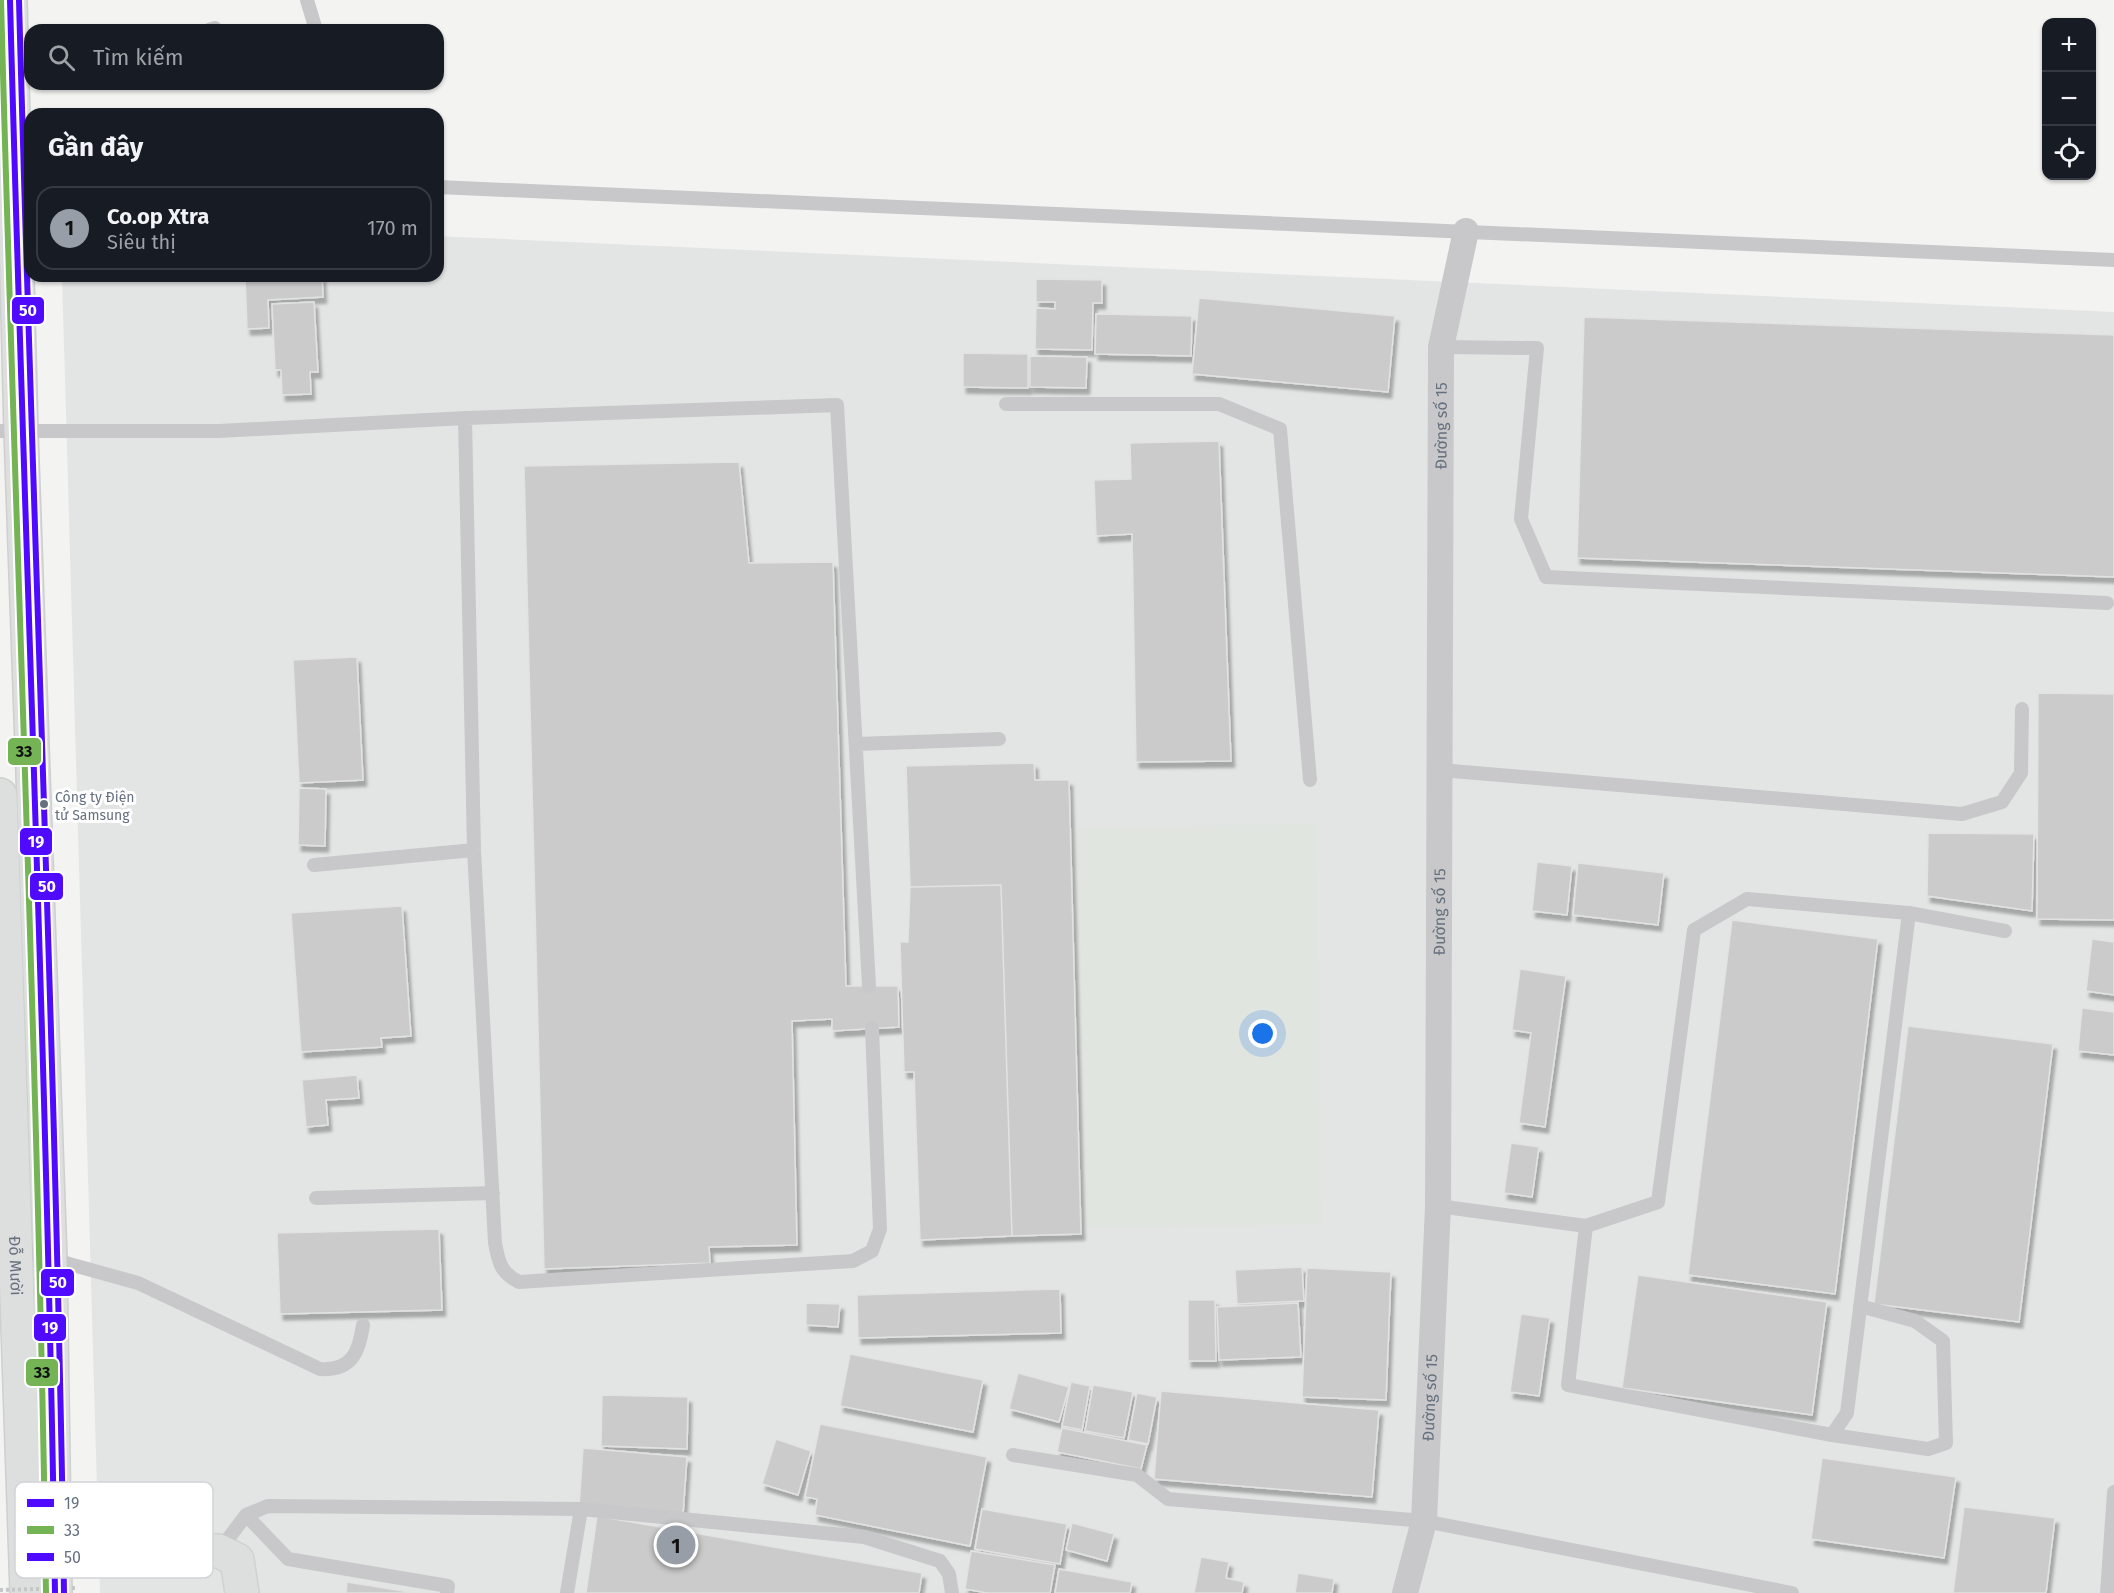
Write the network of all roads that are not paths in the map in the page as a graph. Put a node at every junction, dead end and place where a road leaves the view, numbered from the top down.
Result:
1 (10, 0) edge
2 (307, 0) edge
3 (314, 24) edge
4 (21, 74) edge
5 (22, 170) edge
6 (444, 187) edge
7 (1466, 231) junction
8 (2114, 260) edge
9 (1441, 347) junction
10 (1006, 404) dead end
11 (465, 418) junction
12 (11, 431) edge
13 (2107, 603) dead end
14 (2022, 709) dead end
15 (999, 740) dead end
16 (856, 744) junction
17 (1440, 770) junction
18 (1310, 780) dead end
19 (0, 795) edge
20 (474, 850) junction
21 (314, 865) dead end
22 (1909, 913) junction
23 (2004, 932) dead end
24 (869, 986) dead end
25 (872, 1028) dead end
26 (493, 1193) junction
27 (316, 1198) dead end
28 (1438, 1206) junction
29 (1586, 1226) junction
30 (15, 1250) junction
31 (50, 1258) junction
32 (1860, 1306) junction
33 (363, 1324) dead end
34 (1832, 1435) junction
35 (1013, 1455) dead end
36 (23, 1482) edge
37 (52, 1482) edge
38 (2114, 1492) edge
39 (581, 1509) junction
40 (246, 1515) junction
41 (1424, 1521) junction
42 (213, 1551) edge
43 (219, 1551) junction
44 (26, 1578) edge
45 (27, 1593) edge
46 (242, 1593) edge
47 (447, 1593) edge
48 (567, 1593) edge
49 (952, 1593) edge
50 (1405, 1593) edge
51 (1792, 1593) edge
52 (2107, 1593) edge

1 - 4 main road, Đỗ Mười
2 - 3 lane
4 - 5 main road, Đỗ Mười
5 - 12 main road, Đỗ Mười
6 - 7 lane
7 - 8 lane
7 - 9 street, Đường số 15
9 - 13 lane
9 - 17 street, Đường số 15
10 - 18 lane
11 - 12 lane
11 - 16 lane
11 - 20 lane
12 - 31 main road, Đỗ Mười
14 - 17 lane
15 - 16 lane
16 - 24 lane
17 - 28 street, Đường số 15
19 - 30 main road, Đỗ Mười
20 - 21 lane
20 - 26 lane
22 - 23 lane
22 - 29 lane
22 - 32 lane
25 - 26 lane
26 - 27 lane
28 - 29 lane
28 - 41 street, Đường số 15
29 - 34 lane
30 - 31 lane
30 - 36 main road, Đỗ Mười
31 - 33 lane
31 - 37 main road, Đỗ Mười
32 - 34 lane
32 - 34 lane
35 - 41 lane
38 - 52 lane
39 - 40 lane
39 - 48 lane
39 - 49 lane
40 - 43 lane
40 - 47 lane
41 - 50 street, Đường số 15
41 - 51 lane
42 - 43 main road
43 - 46 main road
44 - 45 main road, Đỗ Mười

